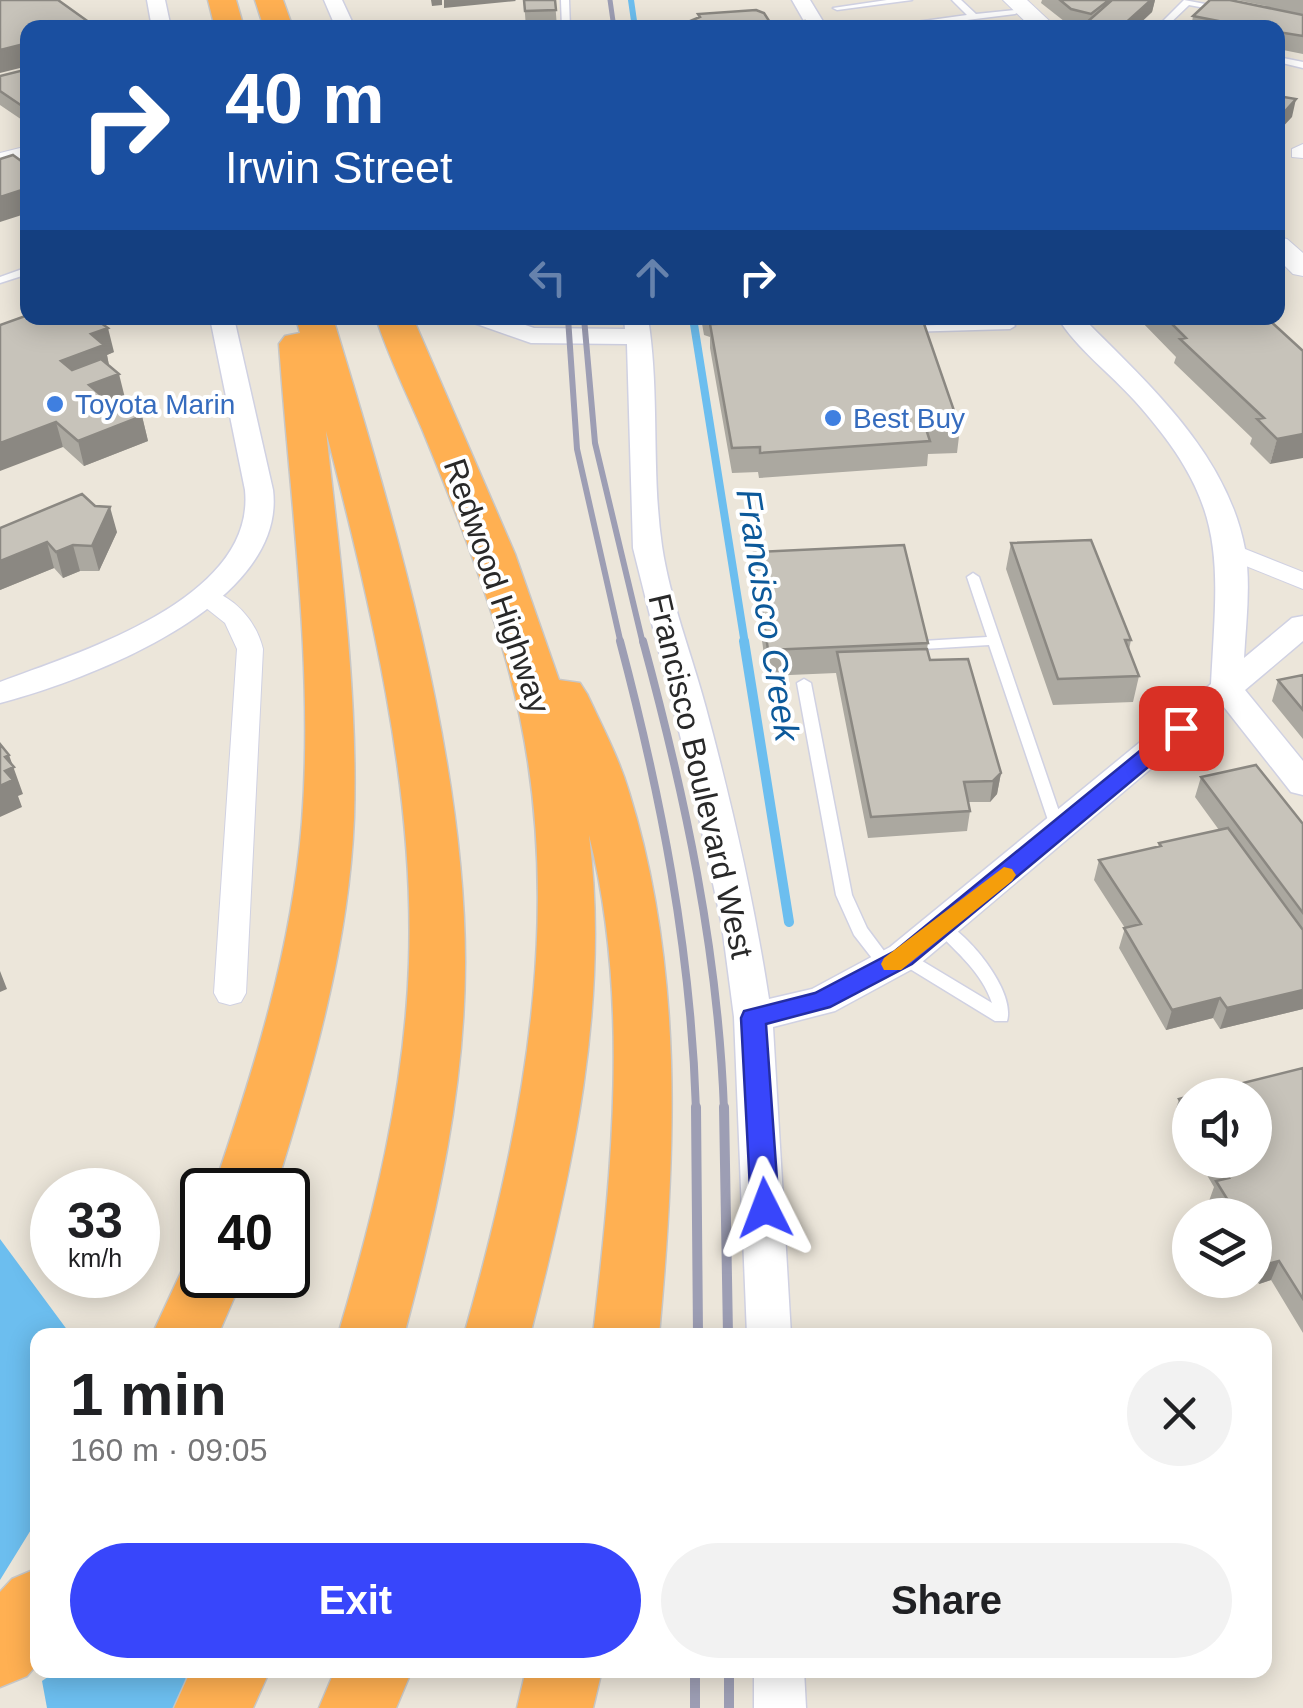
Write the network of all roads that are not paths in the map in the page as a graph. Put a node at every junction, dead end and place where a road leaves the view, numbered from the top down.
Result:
1 (908, 0) edge
2 (956, 0) edge
3 (1010, 4) edge
4 (836, 8) dead end
5 (1226, 10) edge
6 (974, 17) junction
7 (948, 20) edge
8 (1034, 20) edge
9 (1168, 20) edge
10 (223, 325) edge
11 (297, 325) edge
12 (316, 325) edge
13 (397, 325) edge
14 (502, 325) edge
15 (624, 325) edge
16 (633, 325) edge
17 (1009, 325) edge
18 (1077, 325) edge
19 (894, 329) edge
20 (449, 448) junction
21 (1230, 551) junction
22 (973, 577) dead end
23 (1303, 581) edge
24 (204, 596) junction
25 (1303, 625) edge
26 (996, 641) junction
27 (922, 645) edge
28 (804, 683) edge
29 (1227, 688) junction
30 (0, 692) edge
31 (1303, 784) edge
32 (1058, 830) junction
33 (940, 926) junction
34 (896, 962) junction
35 (230, 993) dead end
36 (753, 1018) junction
37 (251, 1168) edge
38 (202, 1298) edge
39 (188, 1328) edge
40 (373, 1328) edge
41 (499, 1328) edge
42 (627, 1328) edge
43 (769, 1328) edge
44 (30, 1614) edge
45 (0, 1649) edge
46 (228, 1678) edge
47 (370, 1678) edge
48 (562, 1678) edge
49 (779, 1678) edge
50 (212, 1708) edge
51 (356, 1708) edge
52 (555, 1708) edge
53 (780, 1708) edge

1 - 4 lane
2 - 6 lane
3 - 6 lane
3 - 8 main road
5 - 9 lane
6 - 7 lane
10 - 24 street
11 - 37 highway
12 - 40 highway
13 - 20 highway, Redwood Highway
14 - 15 street
16 - 36 street, Francisco Boulevard West
17 - 19 lane
18 - 21 street
20 - 41 highway, Redwood Highway
20 - 42 highway
21 - 23 street
21 - 29 street
22 - 26 lane
24 - 30 street
24 - 35 street
25 - 29 street
26 - 27 lane
26 - 32 lane
28 - 34 lane
29 - 31 street
29 - 32 street
32 - 33 street
33 - 34 street
33 - 34 lane
34 - 36 street
36 - 43 street, Francisco Boulevard West
38 - 39 highway
44 - 45 highway
46 - 50 highway
47 - 51 highway
48 - 52 highway
49 - 53 street

